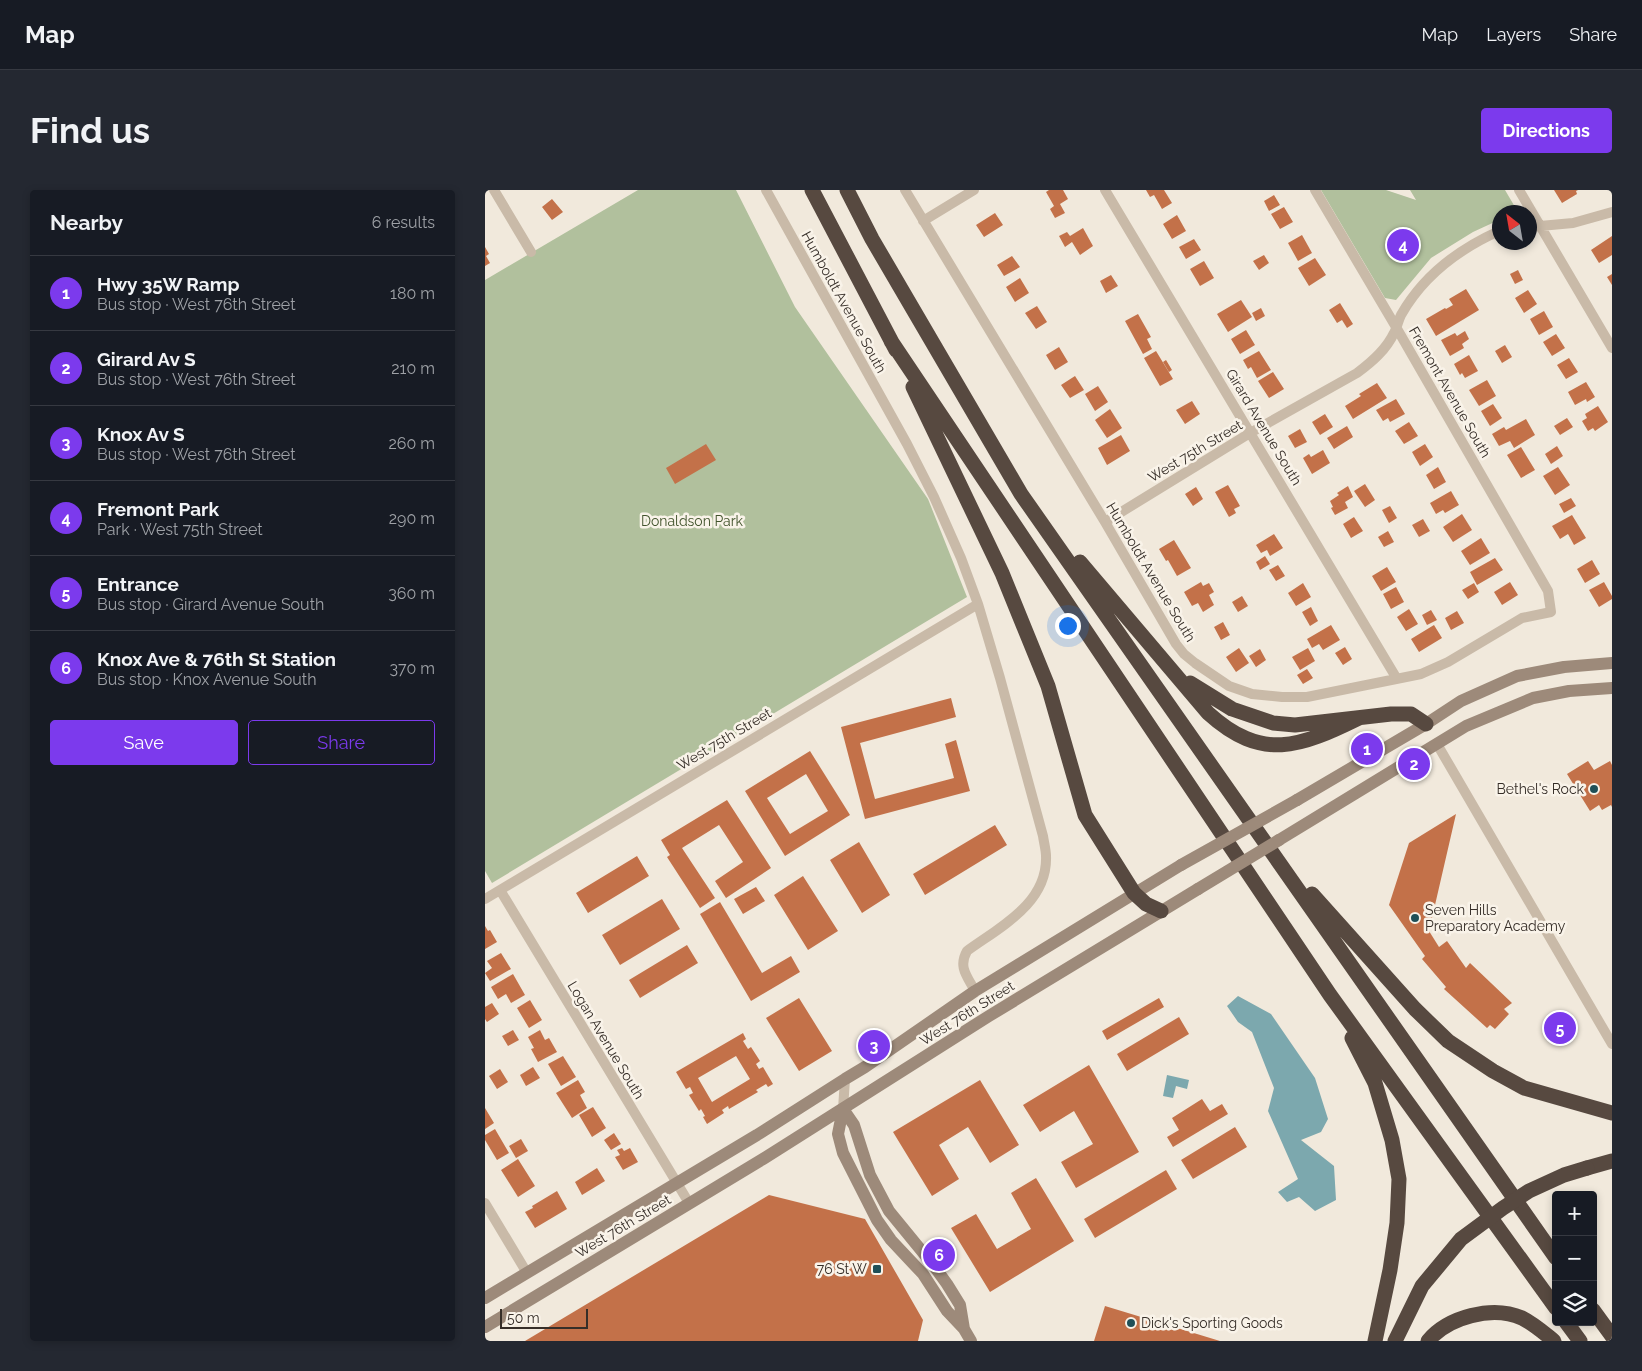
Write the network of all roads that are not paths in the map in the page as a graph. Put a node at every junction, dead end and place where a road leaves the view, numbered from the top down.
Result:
1 (495, 190) edge
2 (766, 190) edge
3 (811, 190) edge
4 (847, 190) edge
5 (905, 190) edge
6 (974, 190) edge
7 (1105, 190) edge
8 (1315, 190) edge
9 (1519, 190) edge
10 (1526, 205) edge
11 (1612, 212) edge
12 (923, 221) junction
13 (1537, 226) edge
14 (1537, 229) edge
15 (1492, 235) edge
16 (531, 252) dead end
17 (1396, 327) junction
18 (891, 341) junction
19 (1612, 348) edge
20 (1250, 434) junction
21 (1021, 494) junction
22 (1105, 522) junction
23 (978, 604) junction
24 (1551, 612) joint
25 (1612, 663) edge
26 (1177, 674) junction
27 (1397, 679) junction
28 (1612, 688) edge
29 (1359, 718) junction
30 (1426, 724) junction
31 (1437, 744) junction
32 (1268, 845) junction
33 (500, 890) junction
34 (1134, 893) junction
35 (485, 899) edge
36 (1161, 911) junction
37 (975, 991) junction
38 (1330, 995) junction
39 (1612, 1044) edge
40 (845, 1079) junction
41 (843, 1109) junction
42 (1612, 1113) edge
43 (1612, 1163) edge
44 (677, 1182) junction
45 (485, 1203) edge
46 (689, 1203) junction
47 (1552, 1252) edge
48 (527, 1273) junction
49 (485, 1298) edge
50 (1552, 1302) edge
51 (1597, 1315) edge
52 (1569, 1326) edge
53 (485, 1327) edge
54 (964, 1330) junction
55 (1612, 1336) edge
56 (971, 1341) edge
57 (1375, 1341) edge
58 (1395, 1341) edge
59 (1428, 1341) edge
60 (1554, 1341) edge
61 (1579, 1341) edge

1 - 16 street
2 - 23 street, Humboldt Avenue South
3 - 18 highway
4 - 21 highway
5 - 12 street, Humboldt Avenue South
6 - 12 street
7 - 20 street, Girard Avenue South
8 - 17 street, Fremont Avenue South
9 - 10 street
11 - 13 street
12 - 22 street, Humboldt Avenue South
14 - 19 street
15 - 17 street, West 75th Street
17 - 20 street, West 75th Street
17 - 24 street, Fremont Avenue South
18 - 34 highway
18 - 38 highway
20 - 22 street, West 75th Street
20 - 27 street, Girard Avenue South
21 - 26 highway
21 - 32 highway
22 - 27 street, Humboldt Avenue South
23 - 33 street, West 75th Street
23 - 37 street, Humboldt Avenue South
24 - 27 street, Humboldt Avenue South
25 - 30 street, West 76th Street
26 - 29 highway
26 - 29 highway
28 - 31 street, West 76th Street
29 - 30 highway
30 - 31 street
30 - 34 street, West 76th Street, bridge
31 - 36 street, West 76th Street, bridge
31 - 39 street
32 - 42 highway
32 - 47 highway
33 - 35 street, West 75th Street
33 - 44 street, Logan Avenue South
34 - 36 highway
34 - 37 street, West 76th Street
36 - 41 street, West 76th Street
37 - 40 street, West 76th Street
38 - 50 highway
38 - 57 highway
40 - 41 street
40 - 44 street, West 76th Street
41 - 46 street, West 76th Street
41 - 54 street
41 - 54 street
43 - 58 highway, bridge
44 - 46 street, Logan Avenue South
44 - 48 street, West 76th Street
45 - 48 street
46 - 53 street, West 76th Street
48 - 49 street, West 76th Street
51 - 55 highway
52 - 61 highway
54 - 56 street
59 - 60 highway

